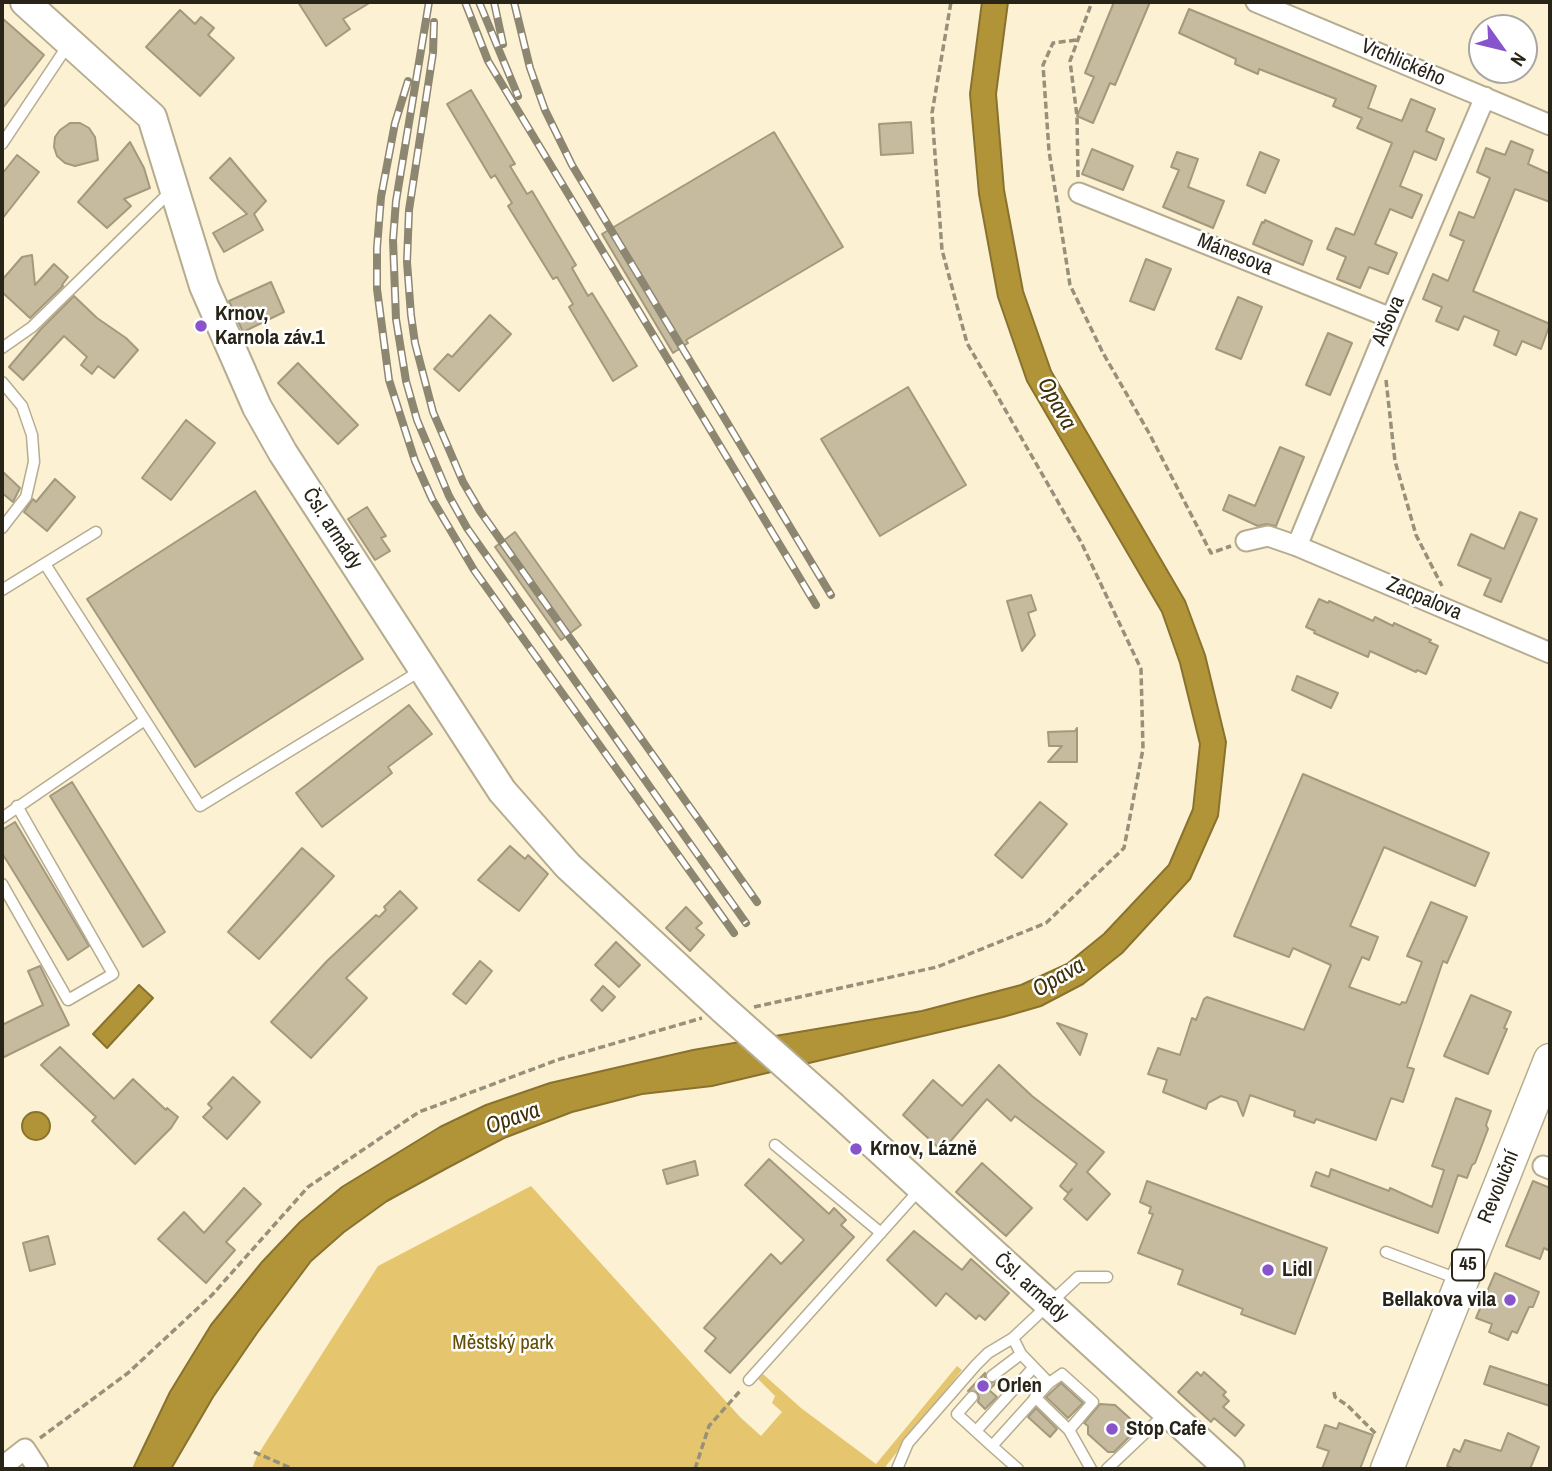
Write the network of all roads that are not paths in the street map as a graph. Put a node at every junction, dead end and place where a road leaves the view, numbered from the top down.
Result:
1 (25, 2) edge
2 (1256, 2) edge
3 (70, 42) junction
4 (1485, 97) junction
5 (1550, 125) edge
6 (2, 144) edge
7 (174, 188) junction
8 (1079, 193) road end
9 (1391, 318) junction
10 (2, 348) edge
11 (2, 382) edge
12 (2, 528) edge
13 (96, 532) dead end
14 (1246, 541) road end
15 (1297, 546) junction
16 (45, 564) junction
17 (2, 590) edge
18 (1550, 653) edge
19 (423, 670) junction
20 (145, 720) junction
21 (16, 806) junction
22 (2, 818) edge
23 (2, 884) edge
24 (1550, 1060) edge
25 (775, 1145) dead end
26 (921, 1188) junction
27 (881, 1233) junction
28 (1386, 1252) dead end
29 (1107, 1277) dead end
30 (1462, 1280) junction
31 (1048, 1304) junction
32 (1013, 1338) junction
33 (1021, 1354) junction
34 (1033, 1368) junction
35 (992, 1376) dead end
36 (749, 1380) road end
37 (1049, 1383) junction
38 (972, 1397) dead end
39 (1035, 1397) junction
40 (1167, 1412) junction
41 (1069, 1430) junction
42 (976, 1431) junction
43 (992, 1446) junction
44 (2, 1467) edge
45 (38, 1469) edge
46 (897, 1469) edge
47 (1018, 1469) edge
48 (1091, 1469) edge
49 (1107, 1469) edge
50 (1230, 1469) edge
51 (1387, 1469) edge

1 - 3 main road, Čsl. armády
2 - 4 street, Vrchlického
3 - 6 lane
3 - 7 main road, Čsl. armády
4 - 5 street, Vrchlického
4 - 9 street, Alšova
7 - 10 lane
7 - 19 main road, Čsl. armády
8 - 9 street, Mánesova
9 - 15 street, Alšova
11 - 12 lane
13 - 16 lane
14 - 15 street, Zacpalova
15 - 18 street, Zacpalova
16 - 17 lane
16 - 20 lane
19 - 20 lane
19 - 26 main road, Čsl. armády, bridge
20 - 21 lane
21 - 22 lane
21 - 23 lane
24 - 30 main road, Revoluční / 45
25 - 27 lane
26 - 27 lane
26 - 31 main road, Čsl. armády
27 - 36 lane
28 - 30 lane
29 - 31 lane
30 - 51 main road, Revoluční / 45
31 - 32 lane
31 - 40 main road, Čsl. armády
32 - 33 lane
32 - 46 lane
33 - 34 lane
33 - 35 lane
34 - 37 lane
34 - 42 lane
37 - 39 lane
37 - 41 lane
38 - 42 lane
39 - 41 lane
39 - 43 lane
40 - 49 lane
40 - 50 main road, Čsl. armády
41 - 48 lane
42 - 43 lane
43 - 47 lane
44 - 45 street

